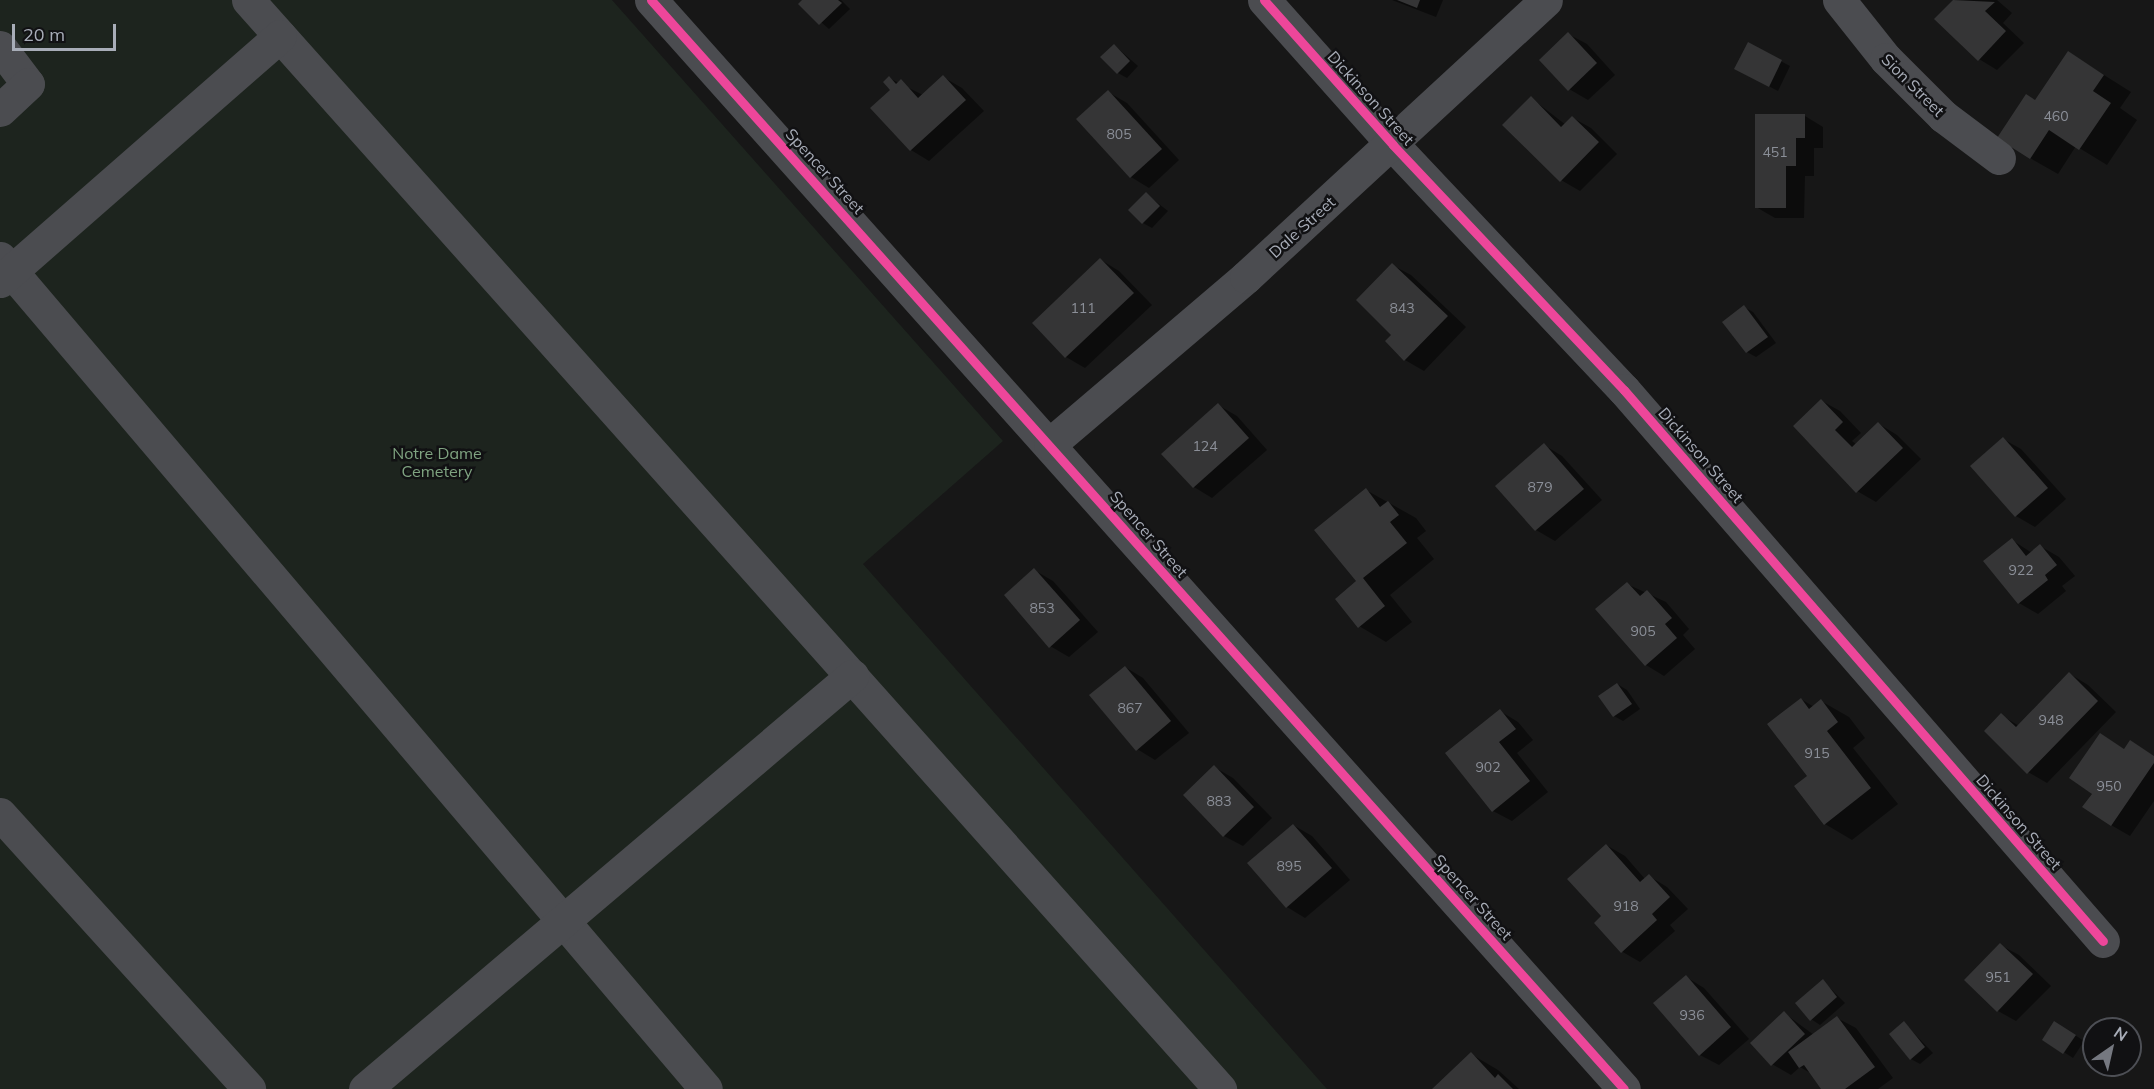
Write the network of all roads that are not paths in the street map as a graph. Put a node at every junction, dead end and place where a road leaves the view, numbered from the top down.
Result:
1 (248, 0) edge
2 (651, 0) edge
3 (1264, 0) edge
4 (1546, 0) edge
5 (1839, 0) edge
6 (280, 36) junction
7 (0, 47) edge
8 (0, 111) edge
9 (1393, 145) junction
10 (1999, 158) dead end
11 (4, 270) edge
12 (1050, 444) junction
13 (852, 676) junction
14 (0, 814) edge
15 (563, 921) junction
16 (2103, 940) dead end
17 (249, 1089) edge
18 (364, 1089) edge
19 (706, 1089) edge
20 (1220, 1089) edge
21 (1624, 1089) edge

1 - 6 street
2 - 12 street, Spencer Street
3 - 9 street, Dickinson Street
4 - 9 street, Dale Street
5 - 10 street, Sion Street
6 - 11 street
6 - 13 street
7 - 8 street
9 - 12 street, Dale Street
9 - 16 street, Dickinson Street
11 - 15 street
12 - 21 street, Spencer Street
13 - 15 street
13 - 20 street
14 - 17 street
15 - 18 street
15 - 19 street

